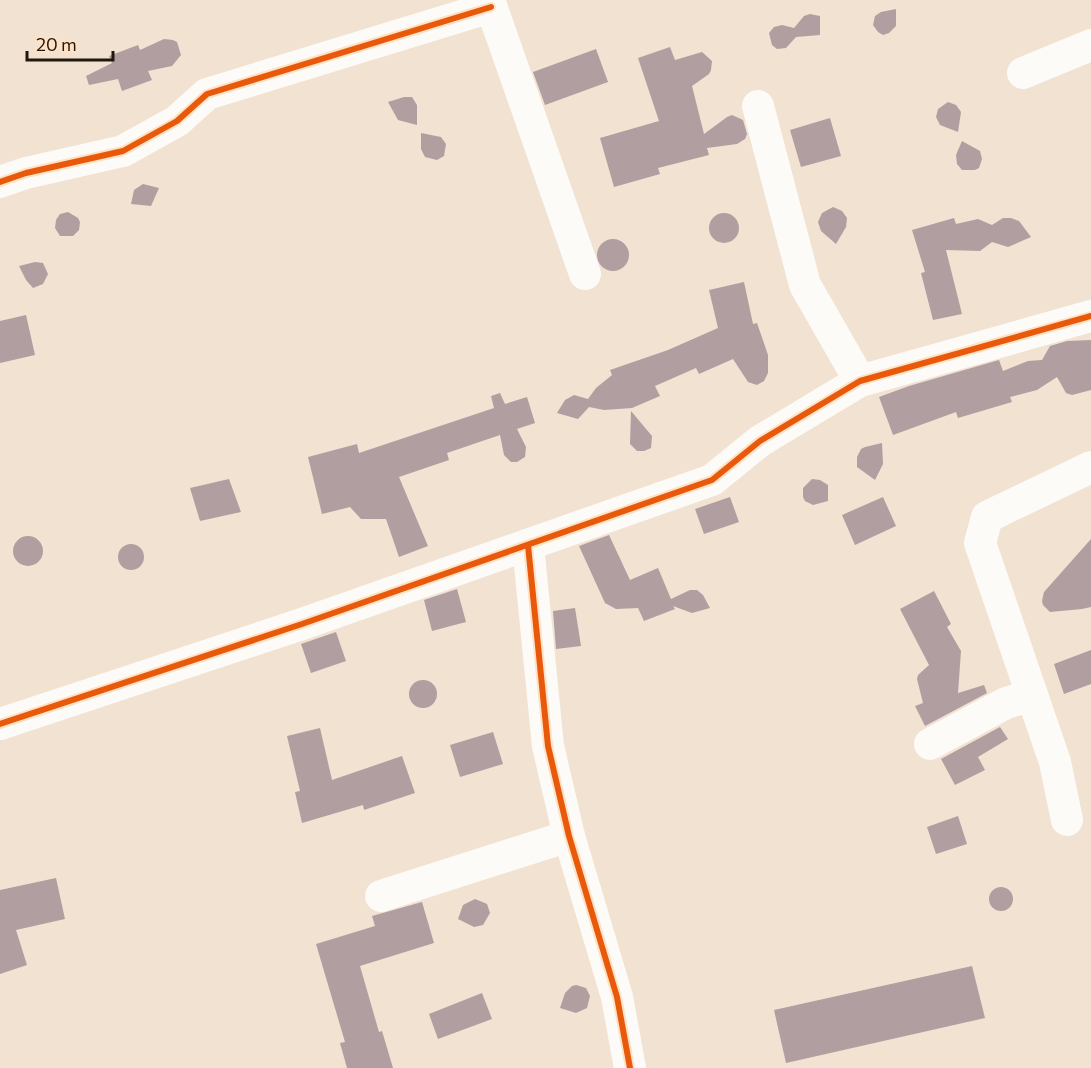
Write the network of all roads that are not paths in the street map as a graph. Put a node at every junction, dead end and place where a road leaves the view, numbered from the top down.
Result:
1 (490, 4) edge
2 (1091, 45) edge
3 (1023, 73) dead end
4 (758, 106) dead end
5 (0, 182) edge
6 (585, 274) dead end
7 (1091, 316) edge
8 (860, 381) junction
9 (1091, 467) edge
10 (528, 545) junction
11 (1032, 695) junction
12 (0, 724) edge
13 (930, 744) dead end
14 (1067, 820) dead end
15 (569, 836) junction
16 (381, 896) dead end
17 (630, 1068) edge

1 - 5 street
1 - 6 street
2 - 3 street
4 - 8 street
7 - 8 street
8 - 10 street
9 - 11 street
10 - 12 street
10 - 15 street
11 - 13 street
11 - 14 street
15 - 16 street
15 - 17 street

